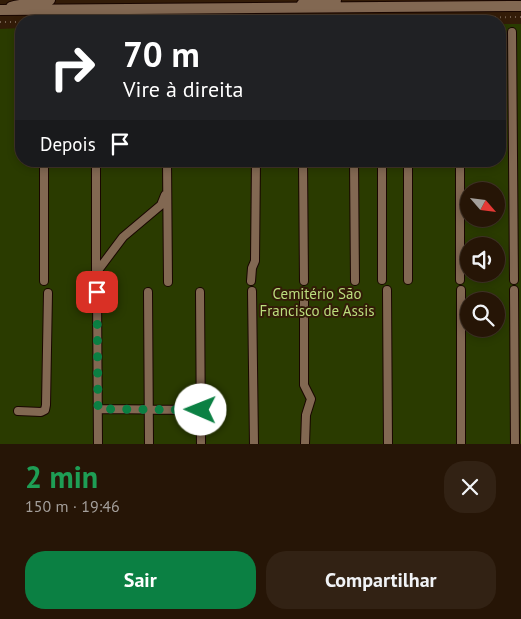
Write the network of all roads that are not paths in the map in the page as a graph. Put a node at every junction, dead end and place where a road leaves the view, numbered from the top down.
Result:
1 (50, 0) edge
2 (69, 0) edge
3 (336, 0) edge
4 (364, 3) edge
5 (521, 6) edge
6 (289, 8) junction
7 (76, 9) junction
8 (0, 10) edge
9 (512, 32) dead end
10 (44, 167) edge
11 (96, 167) edge
12 (167, 167) edge
13 (256, 167) edge
14 (303, 167) edge
15 (354, 167) edge
16 (382, 167) edge
17 (408, 167) edge
18 (460, 167) edge
19 (167, 191) junction
20 (460, 237) edge
21 (96, 273) junction
22 (382, 280) dead end
23 (408, 280) dead end
24 (514, 280) dead end
25 (44, 281) dead end
26 (251, 281) dead end
27 (304, 281) dead end
28 (355, 281) dead end
29 (96, 282) dead end
30 (168, 282) dead end
31 (387, 290) dead end
32 (461, 290) dead end
33 (514, 290) dead end
34 (252, 291) dead end
35 (97, 292) dead end
36 (148, 292) dead end
37 (200, 292) dead end
38 (304, 292) dead end
39 (48, 293) dead end
40 (98, 409) junction
41 (149, 410) junction
42 (201, 410) junction
43 (18, 411) dead end
44 (98, 444) edge
45 (149, 444) edge
46 (201, 444) edge
47 (254, 444) edge
48 (305, 444) edge
49 (388, 444) edge
50 (461, 444) edge
51 (515, 444) edge

1 - 8 street
2 - 7 street
3 - 6 street
4 - 5 street
4 - 6 street
6 - 7 street
7 - 8 street
9 - 24 street
10 - 25 street
11 - 21 street
12 - 19 street
13 - 26 street
14 - 27 street
15 - 28 street
16 - 22 street
17 - 23 street
18 - 20 street
19 - 21 street
19 - 30 street
21 - 29 street
31 - 49 street
32 - 50 street
33 - 51 street
34 - 47 street
35 - 40 street
36 - 41 street
37 - 42 street
38 - 48 street
39 - 43 street
40 - 41 street
40 - 44 street
41 - 42 street
41 - 45 street
42 - 46 street

